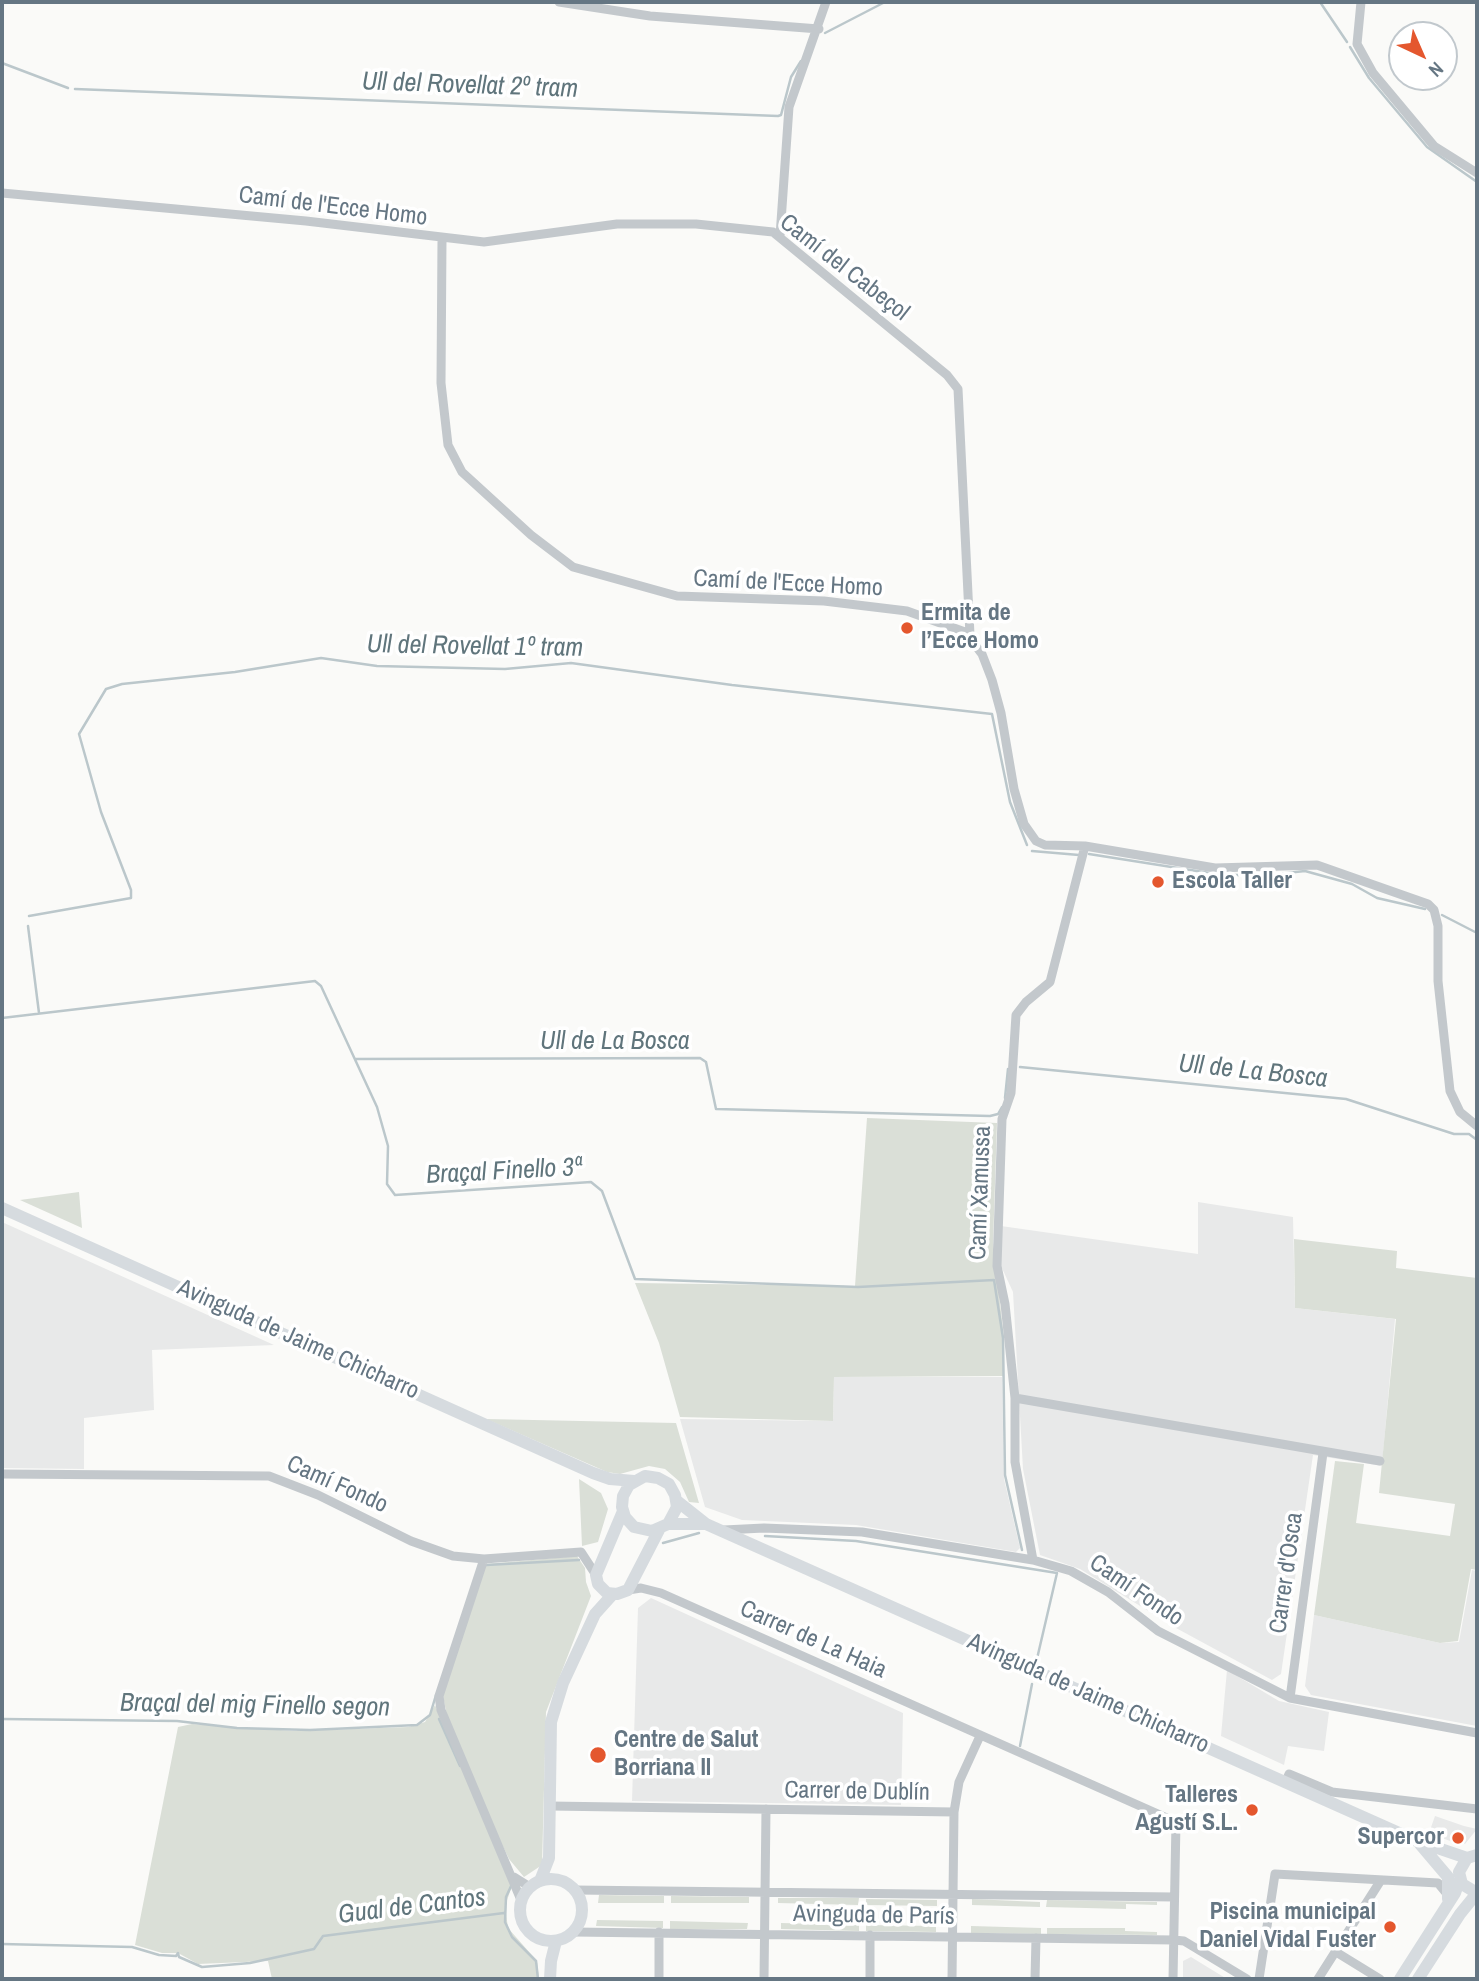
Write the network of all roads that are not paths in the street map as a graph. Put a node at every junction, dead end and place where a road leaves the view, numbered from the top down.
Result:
1 (559, 2) edge
2 (826, 2) edge
3 (1361, 2) edge
4 (818, 29) junction
5 (1477, 173) edge
6 (2, 193) edge
7 (780, 236) junction
8 (442, 239) junction
9 (970, 635) junction
10 (1085, 846) junction
11 (1477, 1126) edge
12 (2, 1208) edge
13 (1015, 1398) junction
14 (1323, 1452) junction
15 (1380, 1461) dead end
16 (593, 1473) junction
17 (2, 1474) edge
18 (634, 1481) junction
19 (677, 1501) junction
20 (622, 1507) junction
21 (706, 1524) junction
22 (663, 1527) junction
23 (719, 1530) junction
24 (484, 1559) junction
25 (1033, 1560) junction
26 (597, 1580) junction
27 (628, 1590) junction
28 (613, 1594) junction
29 (595, 1614) junction
30 (1290, 1698) junction
31 (1477, 1733) edge
32 (980, 1736) junction
33 (1285, 1783) junction
34 (550, 1806) junction
35 (1477, 1809) edge
36 (766, 1810) junction
37 (954, 1812) junction
38 (1417, 1841) junction
39 (1474, 1856) edge
40 (549, 1858) junction
41 (514, 1877) junction
42 (1459, 1878) junction
43 (557, 1880) junction
44 (1381, 1880) junction
45 (535, 1884) junction
46 (575, 1889) junction
47 (765, 1891) junction
48 (1477, 1893) edge
49 (953, 1894) junction
50 (1174, 1897) junction
51 (521, 1900) junction
52 (1448, 1900) junction
53 (574, 1931) junction
54 (659, 1932) junction
55 (764, 1934) junction
56 (870, 1935) junction
57 (953, 1937) junction
58 (1036, 1938) junction
59 (539, 1939) junction
60 (1174, 1940) junction
61 (556, 1941) junction
62 (1336, 1952) junction
63 (551, 1961) junction
64 (550, 1979) edge
65 (659, 1979) edge
66 (764, 1979) edge
67 (870, 1979) edge
68 (952, 1979) edge
69 (1035, 1979) edge
70 (1173, 1979) edge
71 (1247, 1979) edge
72 (1259, 1979) edge
73 (1318, 1979) edge
74 (1380, 1979) edge
75 (1400, 1979) edge
76 (1418, 1979) edge

1 - 4 street
2 - 4 street
3 - 5 street
4 - 7 street
6 - 8 street, Camí de l'Ecce Homo
7 - 8 street, Camí del Cabeçol
7 - 9 street, Camí del Cabeçol
8 - 9 street, Camí de l'Ecce Homo
9 - 10 street
10 - 11 street
10 - 13 street, Camí Xamussa
12 - 16 street, Avinguda de Jaime Chicharro
13 - 14 street
13 - 25 street, Camí Xamussa
14 - 15 street
14 - 30 street, Carrer d'Osca
16 - 18 street
16 - 20 street
17 - 24 street, Camí Fondo
18 - 19 street
18 - 20 street
19 - 21 street
19 - 22 street
20 - 22 street
20 - 26 street
21 - 22 street
21 - 23 street, Avinguda de Jaime Chicharro
22 - 27 street
23 - 25 street, Camí Fondo
23 - 33 street, Avinguda de Jaime Chicharro
24 - 26 street, Camí Fondo
24 - 41 street
25 - 30 street, Camí Fondo
26 - 28 street
26 - 29 street
27 - 28 street
27 - 32 street, Carrer de La Haia
28 - 29 street
29 - 34 street
30 - 31 street, Camí Fondo
32 - 37 street
32 - 50 street
33 - 35 street
33 - 38 street, Avinguda de Jaime Chicharro
34 - 36 street, Carrer de Dublín
34 - 40 street
36 - 37 street, Carrer de Dublín
36 - 47 street
37 - 49 street
38 - 39 street, Avinguda de Jaime Chicharro
38 - 42 street, Avinguda de Jaime Chicharro
38 - 52 street, Avinguda de Jaime Chicharro
39 - 42 street
40 - 43 street
40 - 45 street
41 - 45 street
41 - 51 street
42 - 48 street, Avinguda de Jaime Chicharro
42 - 52 street
43 - 45 street
43 - 46 street
44 - 52 street
44 - 62 street
44 - 72 street
45 - 51 street
46 - 47 street, Avinguda de París
46 - 53 street
47 - 49 street, Avinguda de París
47 - 55 street
48 - 76 street
49 - 50 street, Avinguda de París
49 - 57 street
50 - 60 street
51 - 59 street
52 - 75 street
53 - 54 street, Avinguda de París
53 - 61 street
54 - 55 street, Avinguda de París
54 - 65 street
55 - 56 street, Avinguda de París
55 - 66 street
56 - 57 street, Avinguda de París
56 - 67 street
57 - 58 street, Avinguda de París
57 - 68 street
58 - 60 street, Avinguda de París
58 - 69 street
59 - 61 street
59 - 63 street
60 - 70 street
60 - 71 street
61 - 63 street
62 - 73 street
62 - 74 street
63 - 64 street

